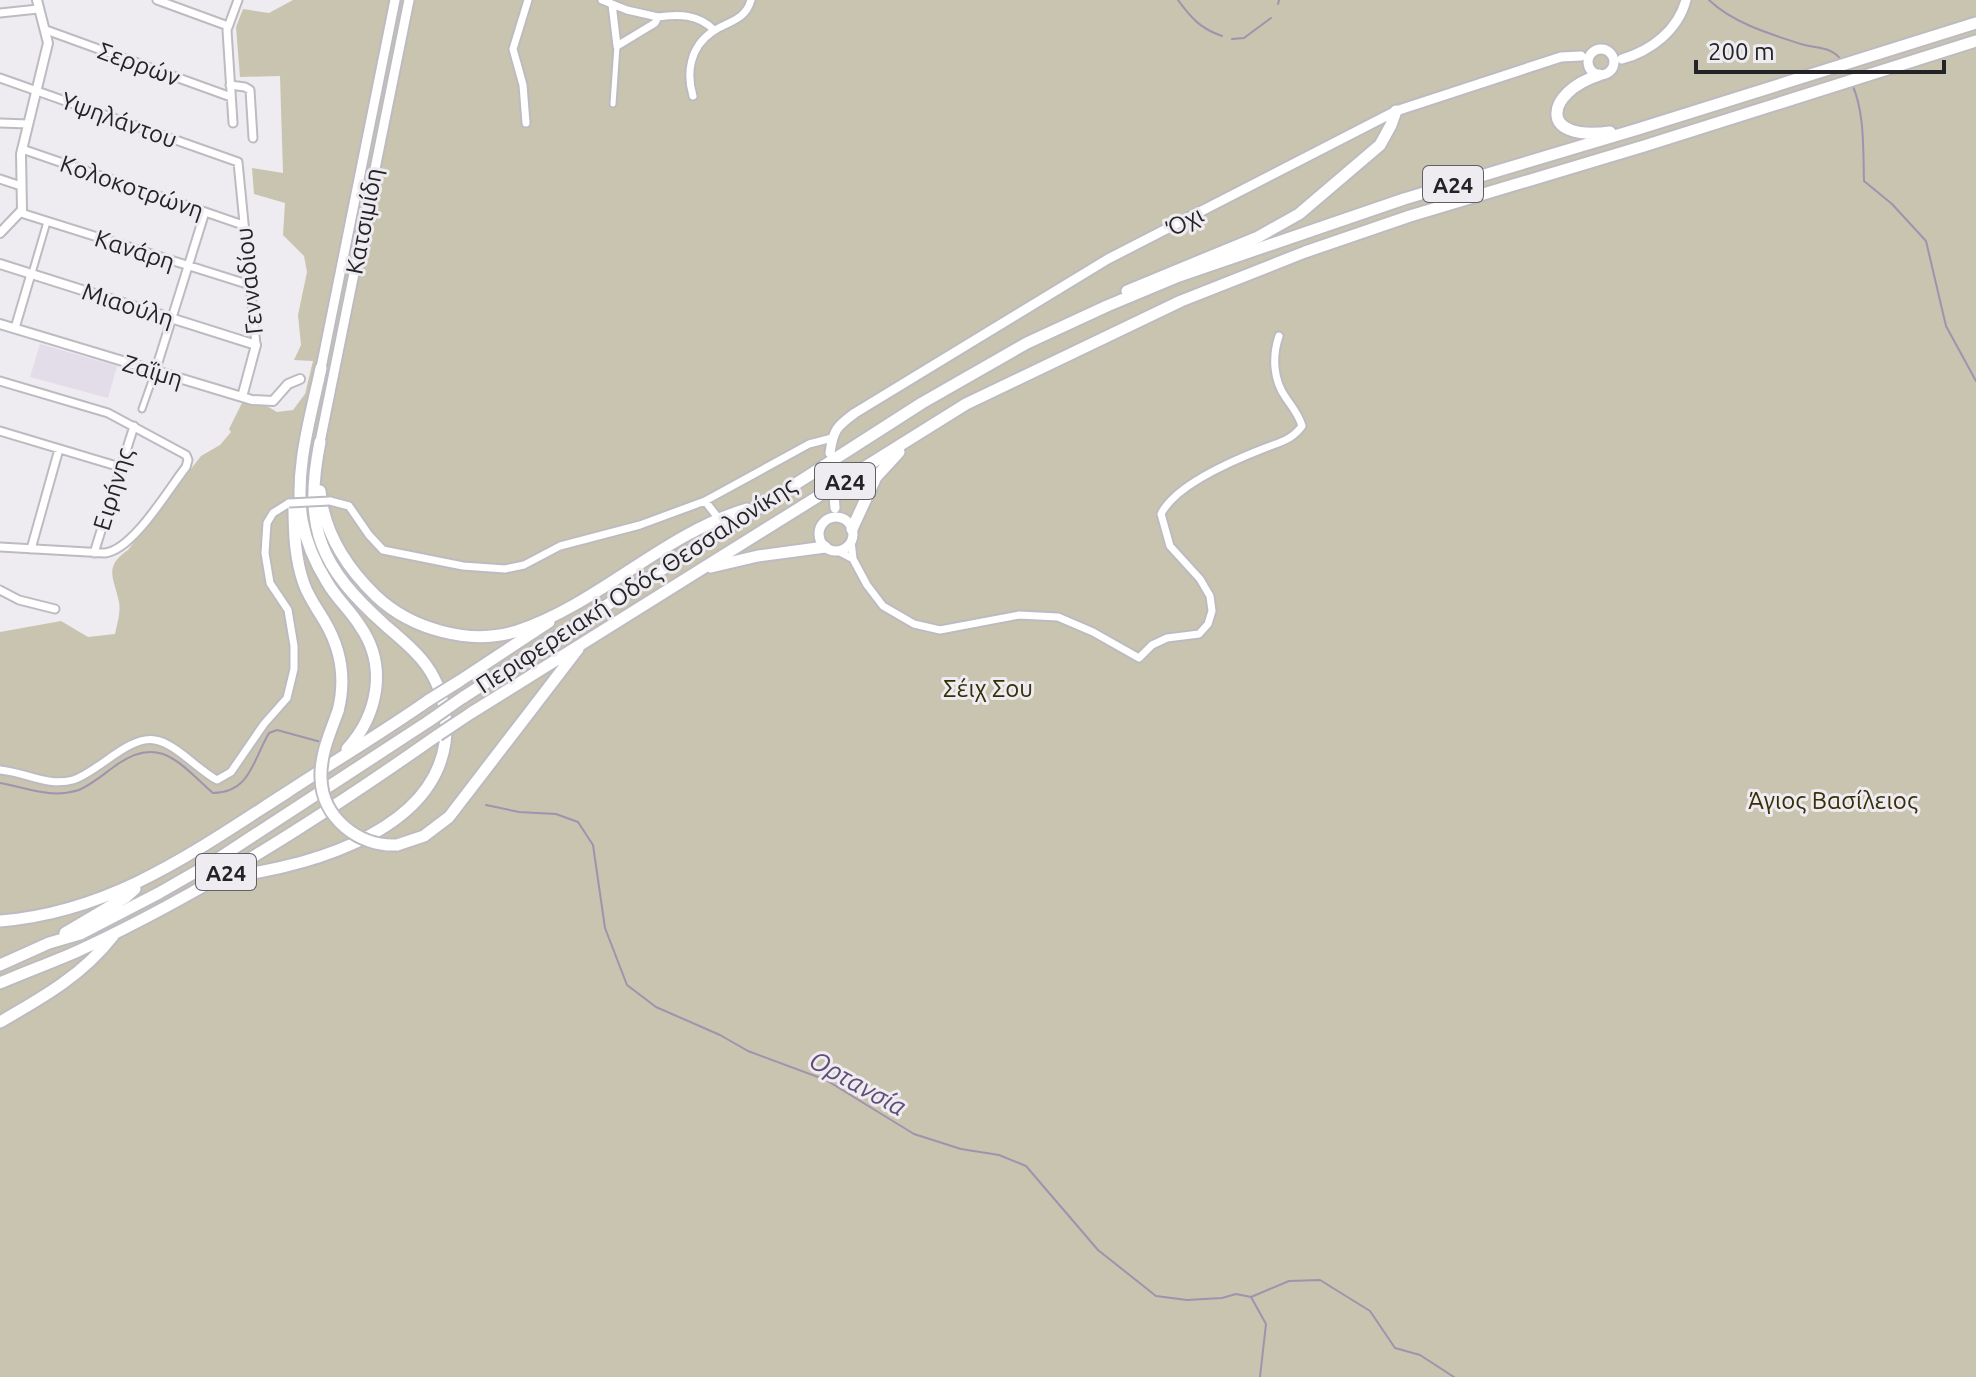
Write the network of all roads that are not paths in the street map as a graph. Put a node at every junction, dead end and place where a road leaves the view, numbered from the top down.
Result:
1 (157, 0) edge
2 (238, 0) edge
3 (395, 0) edge
4 (409, 0) edge
5 (528, 0) edge
6 (602, 0) edge
7 (751, 0) edge
8 (1686, 0) edge
9 (612, 4) junction
10 (38, 5) edge
11 (0, 13) edge
12 (658, 17) junction
13 (1976, 23) edge
14 (228, 26) junction
15 (46, 30) junction
16 (714, 30) junction
17 (1976, 41) edge
18 (617, 46) junction
19 (1612, 54) junction
20 (1584, 59) junction
21 (1622, 59) junction
22 (1613, 67) junction
23 (1599, 75) junction
24 (0, 78) edge
25 (230, 85) junction
26 (36, 91) junction
27 (693, 96) dead end
28 (231, 97) junction
29 (613, 104) dead end
30 (1396, 111) junction
31 (0, 123) edge
32 (233, 123) dead end
33 (526, 123) dead end
34 (28, 124) junction
35 (1638, 129) junction
36 (253, 138) dead end
37 (22, 149) junction
38 (238, 162) joint
39 (0, 179) edge
40 (21, 186) junction
41 (205, 212) junction
42 (21, 213) junction
43 (47, 222) junction
44 (243, 225) junction
45 (2, 231) edge
46 (0, 243) edge
47 (0, 257) edge
48 (4, 266) edge
49 (187, 266) junction
50 (31, 274) junction
51 (250, 285) junction
52 (1107, 306) junction
53 (172, 319) junction
54 (0, 324) edge
55 (15, 328) junction
56 (1279, 336) dead end
57 (256, 345) junction
58 (321, 368) joint
59 (155, 372) junction
60 (300, 379) dead end
61 (0, 381) edge
62 (242, 397) junction
63 (142, 409) dead end
64 (134, 426) junction
65 (1, 434) edge
66 (832, 438) junction
67 (320, 442) junction
68 (907, 442) junction
69 (59, 449) junction
70 (304, 450) junction
71 (830, 453) tunnel mouth
72 (120, 467) junction
73 (834, 493) tunnel mouth
74 (705, 501) junction
75 (758, 506) junction
76 (835, 508) junction
77 (719, 519) junction
78 (843, 519) junction
79 (827, 520) junction
80 (852, 535) junction
81 (0, 547) edge
82 (825, 547) junction
83 (31, 549) junction
84 (838, 551) junction
85 (94, 553) junction
86 (853, 559) junction
87 (703, 568) junction
88 (0, 590) edge
89 (569, 607) junction
90 (55, 609) dead end
91 (584, 642) junction
92 (335, 761) junction
93 (0, 770) edge
94 (214, 878) junction
95 (141, 883) junction
96 (0, 921) edge
97 (117, 931) junction
98 (49, 943) junction
99 (0, 965) edge
100 (0, 983) edge
101 (0, 1022) edge

1 - 14 street
2 - 14 street
3 - 58 main road, Κατσιμίδη
4 - 67 main road, Κατσιμίδη
5 - 33 street
6 - 9 street
7 - 16 street
8 - 21 main road
9 - 12 street
9 - 18 street
10 - 11 street
10 - 15 street
12 - 16 street
12 - 18 street
13 - 35 highway, Περιφερειακή Οδός Θεσσαλονίκης / Α24
14 - 25 street
15 - 26 street
15 - 28 street, Σερρών
16 - 27 street
17 - 68 highway, Περιφερειακή Οδός Θεσσαλονίκης / Α24
18 - 29 street
19 - 20 main road
19 - 21 main road
19 - 22 main road
20 - 23 main road
20 - 30 main road, Όχι
21 - 22 main road
22 - 23 main road
23 - 35 highway
24 - 26 street, Υψηλάντου
25 - 28 street
25 - 36 street
26 - 34 street
26 - 38 street, Υψηλάντου
28 - 32 street
30 - 52 highway
30 - 66 main road, Όχι
31 - 34 street
34 - 37 street
35 - 52 highway, Περιφερειακή Οδός Θεσσαλονίκης / Α24
37 - 40 street
37 - 41 street, Κολοκοτρώνη
38 - 44 street, Γενναδίου
39 - 40 street
40 - 42 street
41 - 44 street, Κολοκοτρώνη
41 - 49 street
42 - 43 street, Κανάρη
42 - 45 street
43 - 49 street, Κανάρη
43 - 50 street
44 - 51 street, Γενναδίου
45 - 46 street
47 - 48 street
48 - 50 street, Μιαούλη
49 - 51 street, Κανάρη
49 - 53 street
50 - 53 street, Μιαούλη
50 - 55 street
51 - 57 street, Γενναδίου
52 - 75 highway, Περιφερειακή Οδός Θεσσαλονίκης / Α24
53 - 57 street, Μιαούλη
53 - 59 street
54 - 55 street, Ζαΐμη
55 - 59 street, Ζαΐμη
56 - 86 street
57 - 62 street, Γενναδίου
58 - 70 highway
59 - 62 street, Ζαΐμη
59 - 63 street
60 - 62 street, Ζαΐμη
61 - 64 street
64 - 72 street, Ειρήνης
64 - 85 street
65 - 69 street
66 - 71 main road
66 - 74 street
67 - 89 highway
67 - 94 highway
68 - 80 highway
68 - 87 highway, Περιφερειακή Οδός Θεσσαλονίκης / Α24
69 - 72 street
69 - 83 street
70 - 91 highway, bridge
70 - 92 highway
72 - 85 street, Ειρήνης
73 - 76 main road
74 - 77 street
74 - 93 street, bridge
75 - 77 highway
75 - 98 highway, Περιφερειακή Οδός Θεσσαλονίκης / Α24, bridge
76 - 78 main road
76 - 79 main road
77 - 89 highway
78 - 79 main road
78 - 80 main road
79 - 82 main road
80 - 84 main road
80 - 86 street
81 - 83 street
82 - 84 main road
82 - 87 highway
83 - 85 street
84 - 86 street
87 - 91 highway, Περιφερειακή Οδός Θεσσαλονίκης / Α24
88 - 90 street
89 - 92 highway, bridge
91 - 94 highway, Περιφερειακή Οδός Θεσσαλονίκης / Α24, bridge
92 - 95 highway
94 - 97 highway, Περιφερειακή Οδός Θεσσαλονίκης / Α24
95 - 96 highway
95 - 98 highway
97 - 100 highway, Περιφερειακή Οδός Θεσσαλονίκης / Α24
97 - 101 highway
98 - 99 highway, Περιφερειακή Οδός Θεσσαλονίκης / Α24

